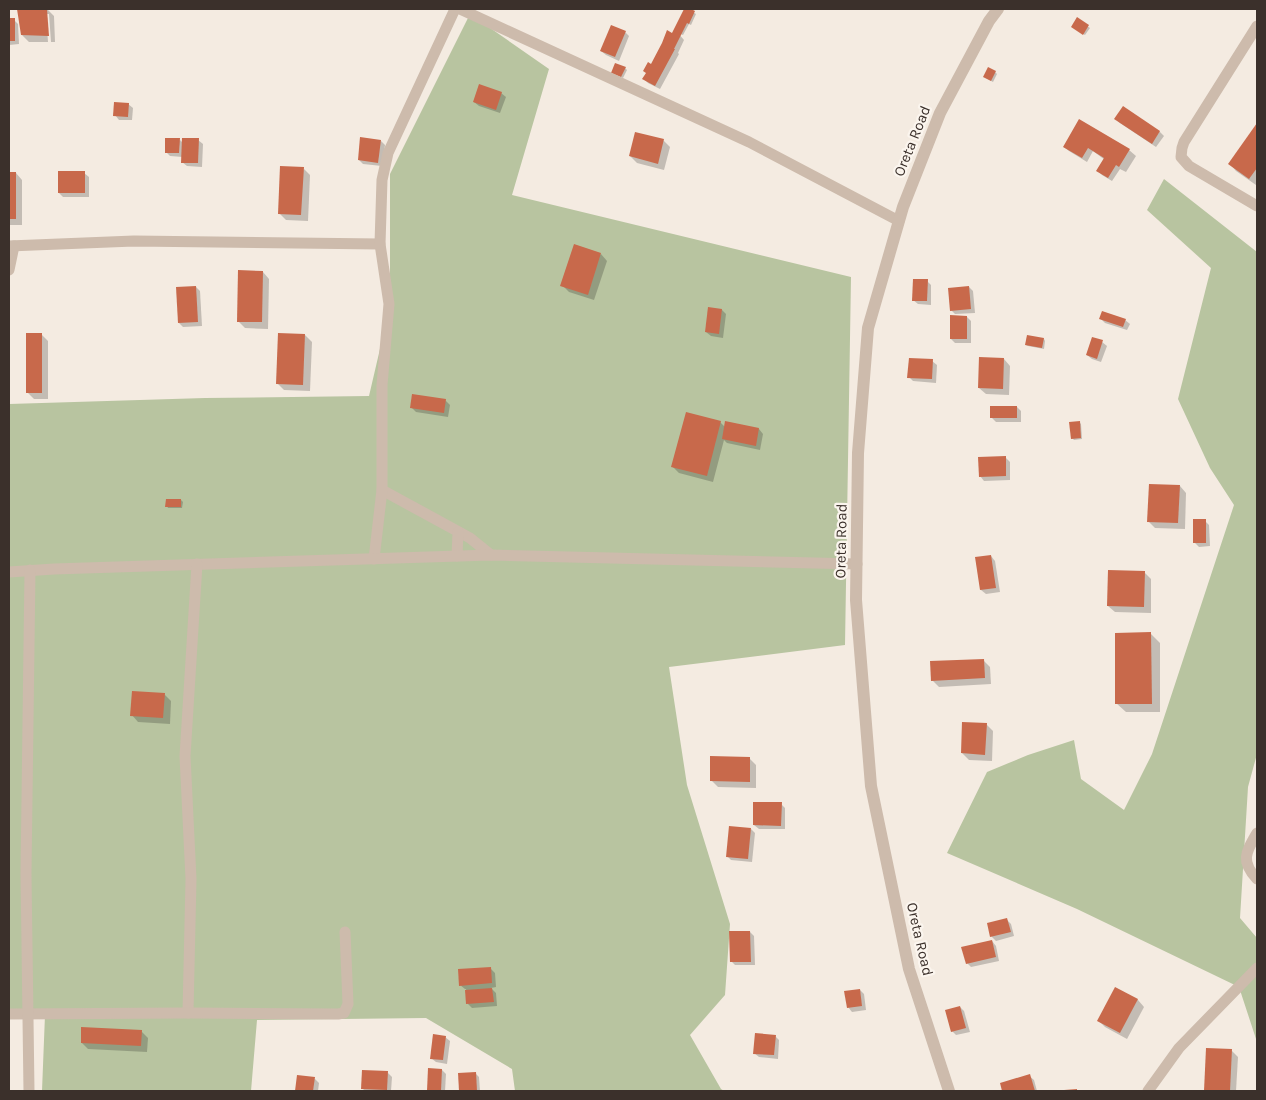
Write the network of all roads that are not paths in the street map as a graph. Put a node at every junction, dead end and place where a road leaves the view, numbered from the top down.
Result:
1 (455, 9) edge
2 (460, 9) edge
3 (998, 9) edge
4 (1257, 26) edge
5 (1257, 206) edge
6 (899, 221) junction
7 (380, 244) junction
8 (11, 246) edge
9 (9, 270) edge
10 (382, 490) junction
11 (458, 532) junction
12 (457, 556) junction
13 (491, 556) junction
14 (374, 559) junction
15 (197, 564) junction
16 (857, 564) junction
17 (30, 570) junction
18 (9, 572) edge
19 (1257, 833) edge
20 (1257, 879) edge
21 (345, 932) dead end
22 (1257, 968) edge
23 (188, 1013) junction
24 (9, 1014) edge
25 (28, 1014) junction
26 (29, 1091) edge
27 (949, 1091) edge
28 (1148, 1091) edge

1 - 7 street
2 - 6 street
3 - 6 street, Oreta Road
4 - 5 street
6 - 16 street, Oreta Road
7 - 8 street
7 - 10 street
8 - 9 street
10 - 11 street
10 - 14 street
11 - 12 street
11 - 13 street
12 - 13 street
12 - 14 street
13 - 16 street
14 - 15 street
15 - 17 street
15 - 23 street
16 - 27 street, Oreta Road
17 - 18 street
17 - 25 street
19 - 20 street
21 - 23 street
22 - 28 street
23 - 25 street
24 - 25 street
25 - 26 street

